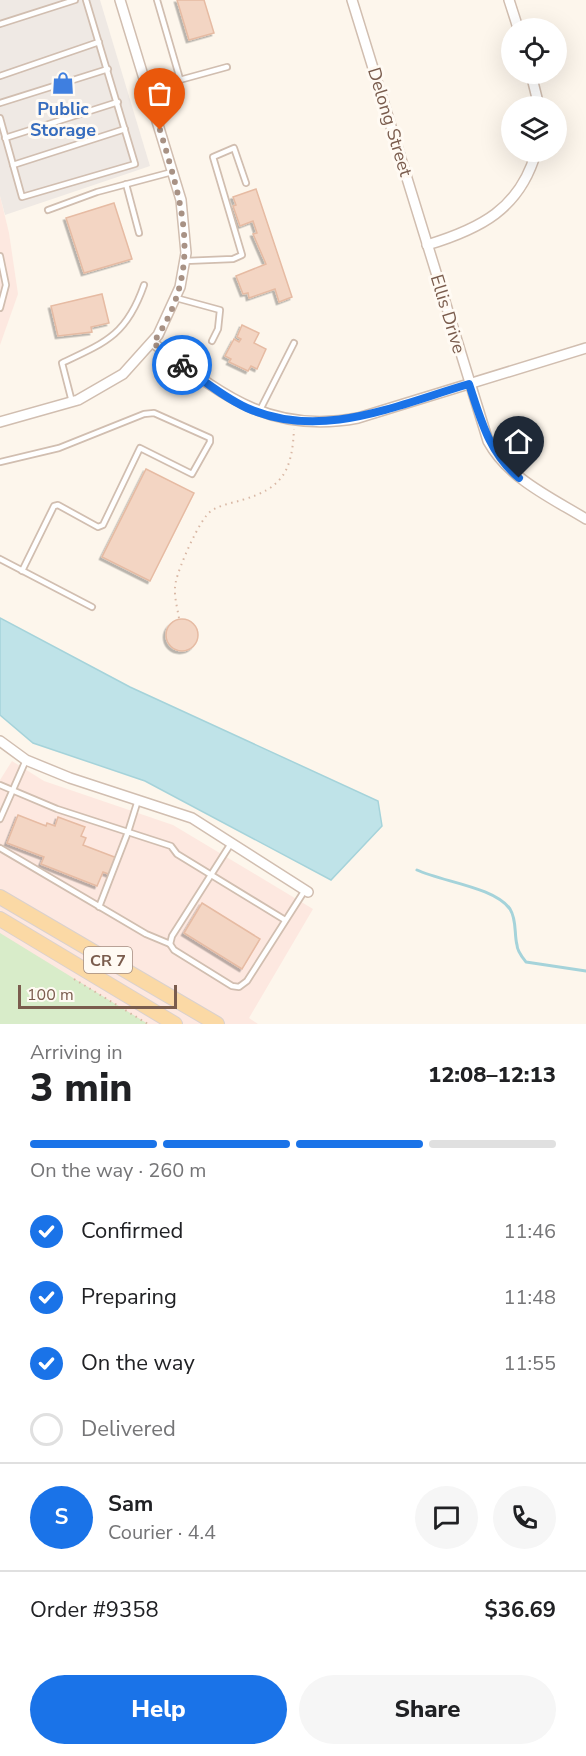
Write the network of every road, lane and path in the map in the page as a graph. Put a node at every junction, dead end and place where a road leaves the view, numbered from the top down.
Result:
1 (75, 0) edge
2 (86, 0) edge
3 (120, 0) edge
4 (157, 0) edge
5 (352, 0) edge
6 (509, 0) edge
7 (515, 18) edge
8 (0, 24) edge
9 (99, 42) junction
10 (227, 67) dead end
11 (108, 69) junction
12 (0, 76) edge
13 (180, 79) junction
14 (147, 89) junction
15 (118, 102) junction
16 (0, 103) edge
17 (0, 118) edge
18 (125, 129) junction
19 (5, 138) junction
20 (532, 162) edge
21 (13, 165) junction
22 (172, 172) junction
23 (246, 183) dead end
24 (126, 184) junction
25 (48, 210) dead end
26 (139, 233) dead end
27 (427, 245) junction
28 (0, 256) edge
29 (185, 261) junction
30 (144, 285) dead end
31 (176, 298) junction
32 (0, 308) edge
33 (212, 341) dead end
34 (153, 343) junction
35 (294, 343) dead end
36 (586, 348) edge
37 (469, 384) junction
38 (72, 402) junction
39 (258, 412) junction
40 (295, 421) junction
41 (0, 422) edge
42 (0, 462) edge
43 (586, 519) edge
44 (0, 559) edge
45 (22, 571) junction
46 (92, 607) dead end
47 (179, 618) dead end
48 (0, 741) edge
49 (26, 760) junction
50 (0, 785) edge
51 (11, 791) junction
52 (138, 800) junction
53 (0, 819) edge
54 (128, 832) junction
55 (230, 845) junction
56 (0, 848) edge
57 (212, 874) junction
58 (306, 891) joint
59 (0, 897) edge
60 (99, 907) junction
61 (0, 919) edge
62 (285, 920) junction
63 (170, 944) junction
64 (176, 1024) edge
65 (217, 1024) edge

1 - 8 lane
2 - 9 lane
3 - 14 street
4 - 13 lane
5 - 27 street, Delong Street
6 - 7 street
9 - 11 lane
9 - 12 lane
10 - 13 lane
11 - 15 lane
11 - 16 lane
13 - 14 lane
14 - 22 street
15 - 18 lane
15 - 19 lane
17 - 19 lane
18 - 21 lane
18 - 21 lane
19 - 21 lane
20 - 27 street
22 - 24 lane
22 - 29 street
23 - 29 lane
24 - 25 lane
24 - 26 lane
27 - 37 street, Ellis Drive
28 - 32 lane
29 - 31 street
30 - 38 lane
31 - 33 lane
31 - 34 street
34 - 38 street
34 - 39 street
35 - 39 lane
36 - 37 street
37 - 40 street
37 - 43 street
38 - 41 street
39 - 40 street
40 - 47 path
42 - 45 lane
44 - 45 lane
45 - 46 lane
48 - 49 street
49 - 51 lane
49 - 52 street
50 - 51 lane
51 - 53 lane
51 - 54 lane
52 - 54 lane
52 - 55 street
54 - 57 lane
54 - 60 lane
55 - 57 lane
55 - 58 street
56 - 60 lane
57 - 62 lane
57 - 63 lane
58 - 62 lane
59 - 65 main road, CR 7
60 - 63 lane
61 - 64 main road, CR 7
62 - 63 lane

